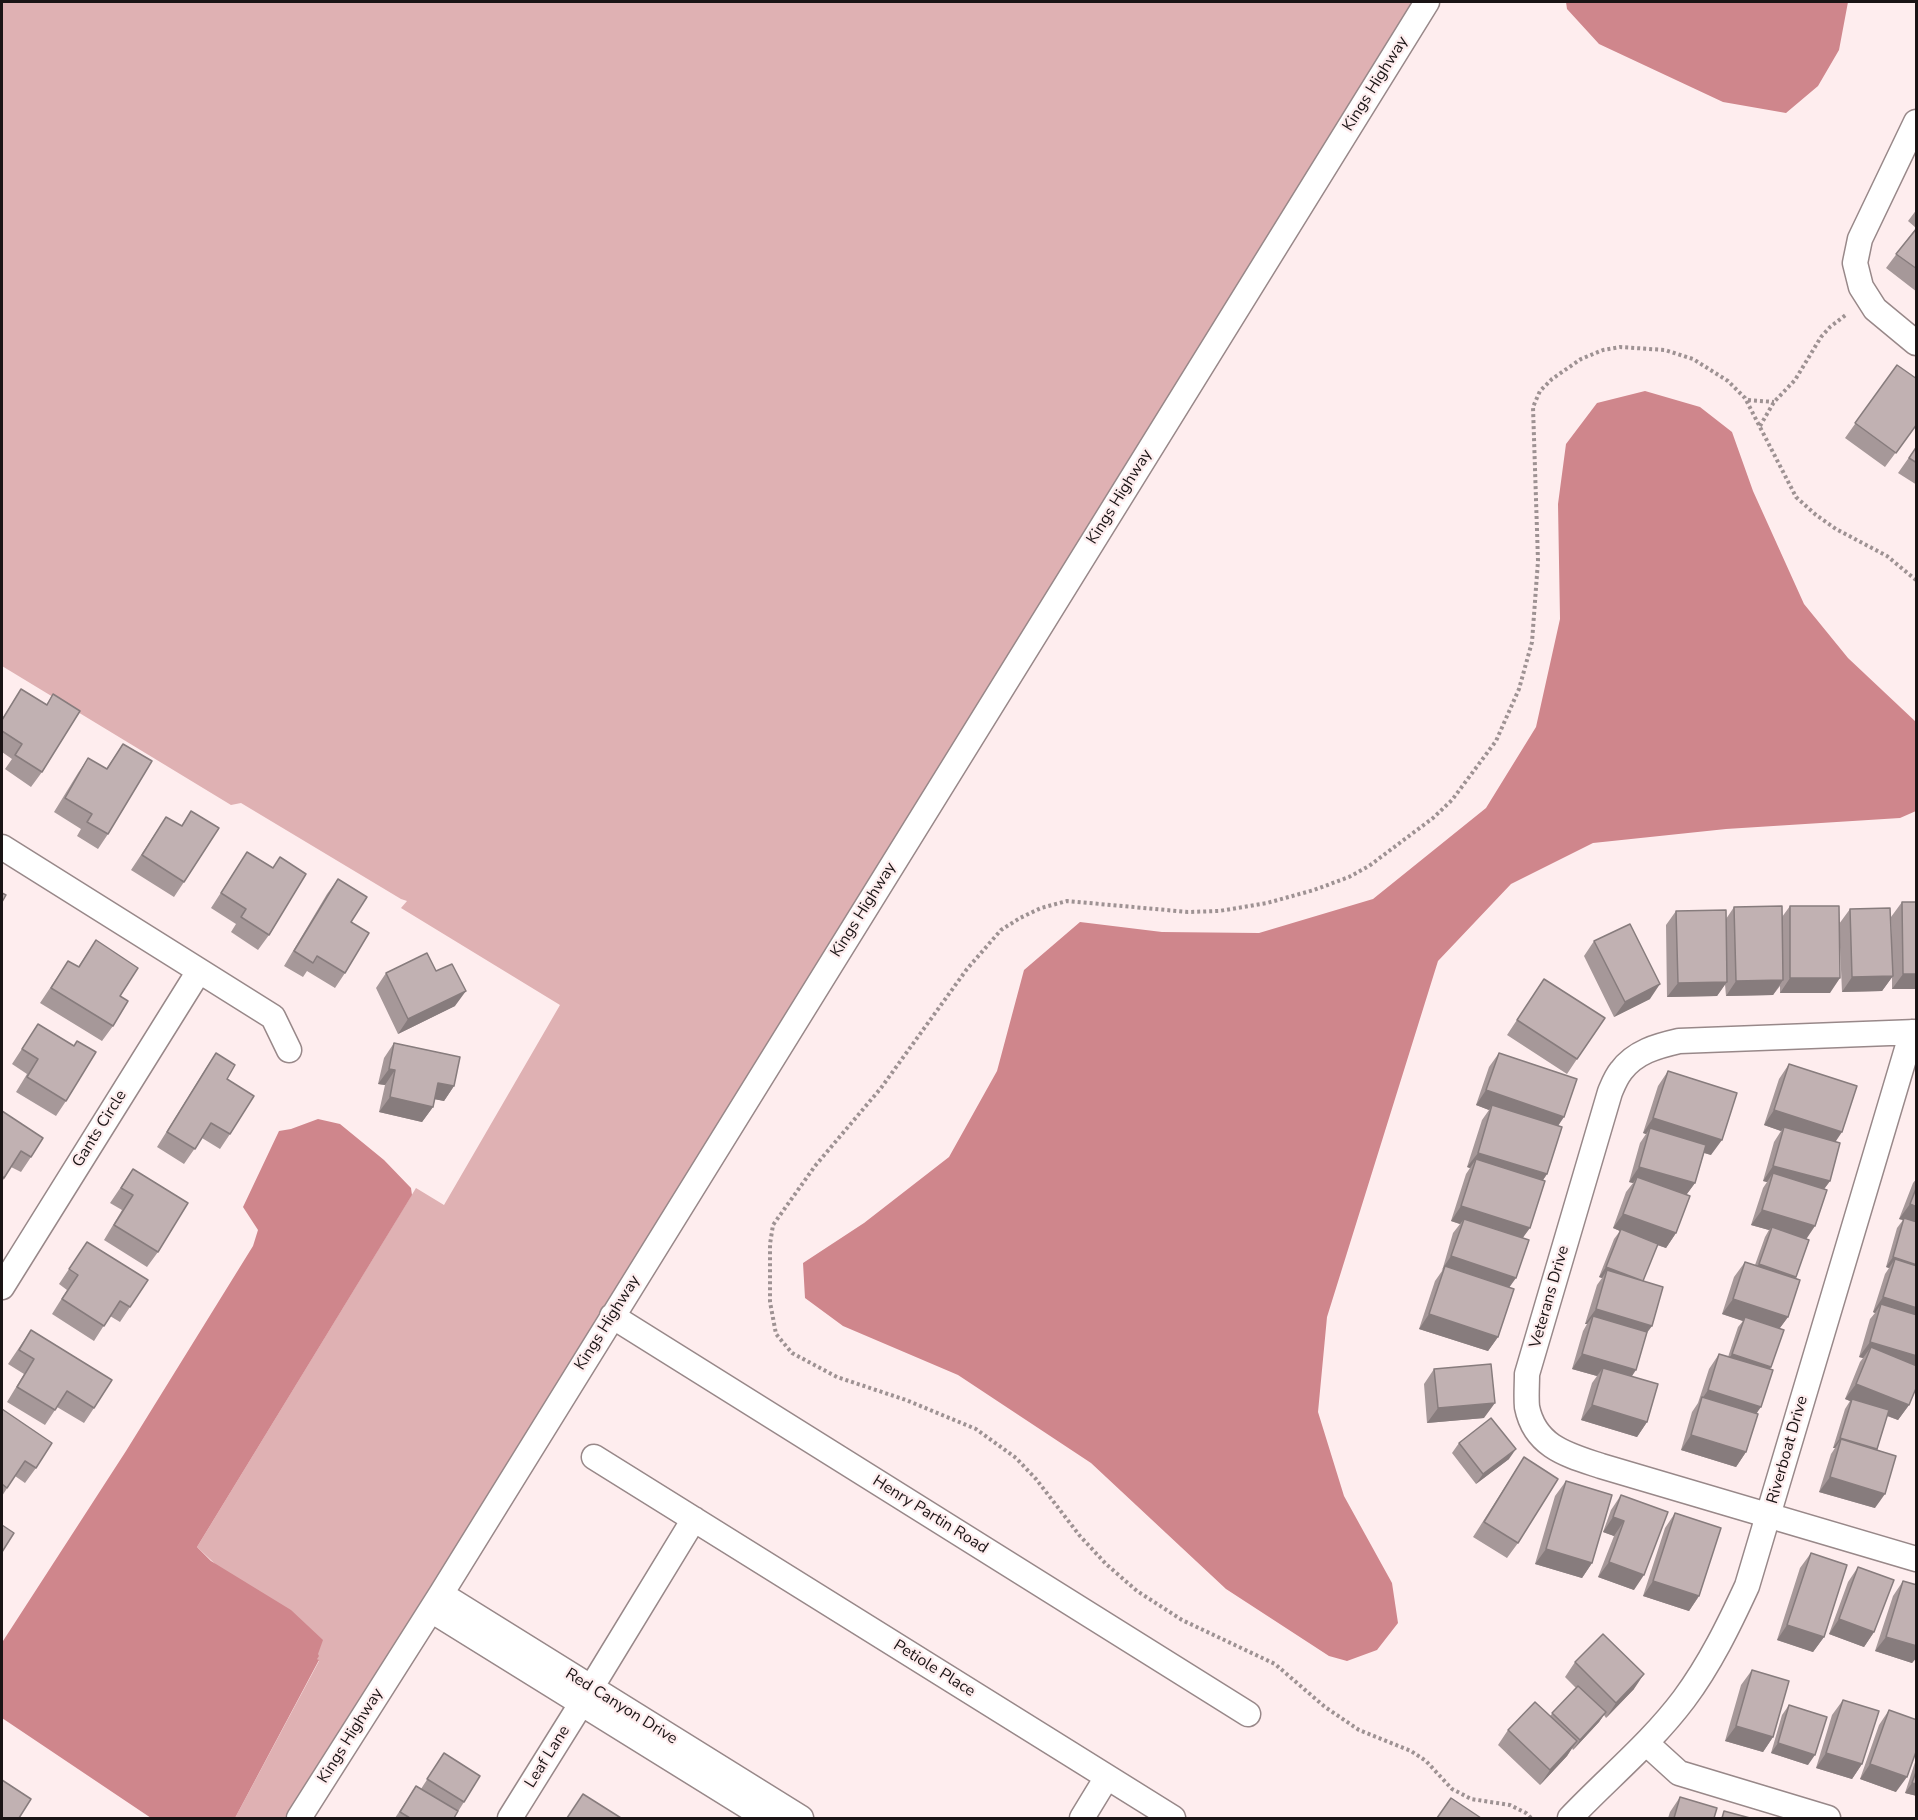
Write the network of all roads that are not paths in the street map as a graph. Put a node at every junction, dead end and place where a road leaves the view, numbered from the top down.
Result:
1 (1427, 2) edge
2 (1917, 122) edge
3 (1917, 342) edge
4 (2, 847) edge
5 (199, 971) junction
6 (1914, 1032) edge
7 (289, 1050) dead end
8 (2, 1287) edge
9 (612, 1316) junction
10 (594, 1457) dead end
11 (1770, 1515) junction
12 (693, 1519) junction
13 (1917, 1559) edge
14 (436, 1602) junction
15 (587, 1696) junction
16 (1248, 1714) dead end
17 (1646, 1743) junction
18 (1107, 1777) junction
19 (299, 1818) edge
20 (510, 1818) edge
21 (766, 1818) edge
22 (801, 1818) edge
23 (1082, 1818) edge
24 (1173, 1818) edge
25 (1570, 1818) edge
26 (1828, 1818) edge

1 - 9 street, Kings Highway
2 - 3 street
4 - 5 street
5 - 7 street
5 - 8 street, Gants Circle
6 - 11 street, Riverboat Drive
6 - 11 street, Veterans Drive
9 - 14 street, Kings Highway
9 - 16 street, Henry Partin Road
10 - 12 street, Petiole Place
11 - 13 street, Veterans Drive
11 - 17 street, Riverboat Drive
12 - 15 street
12 - 18 street, Petiole Place
14 - 15 street, Red Canyon Drive
14 - 19 street, Kings Highway
15 - 20 street, Leaf Lane
15 - 21 street, Red Canyon Drive
15 - 22 street, Red Canyon Drive
17 - 25 street, Riverboat Drive
17 - 26 street
18 - 23 street
18 - 24 street, Petiole Place

